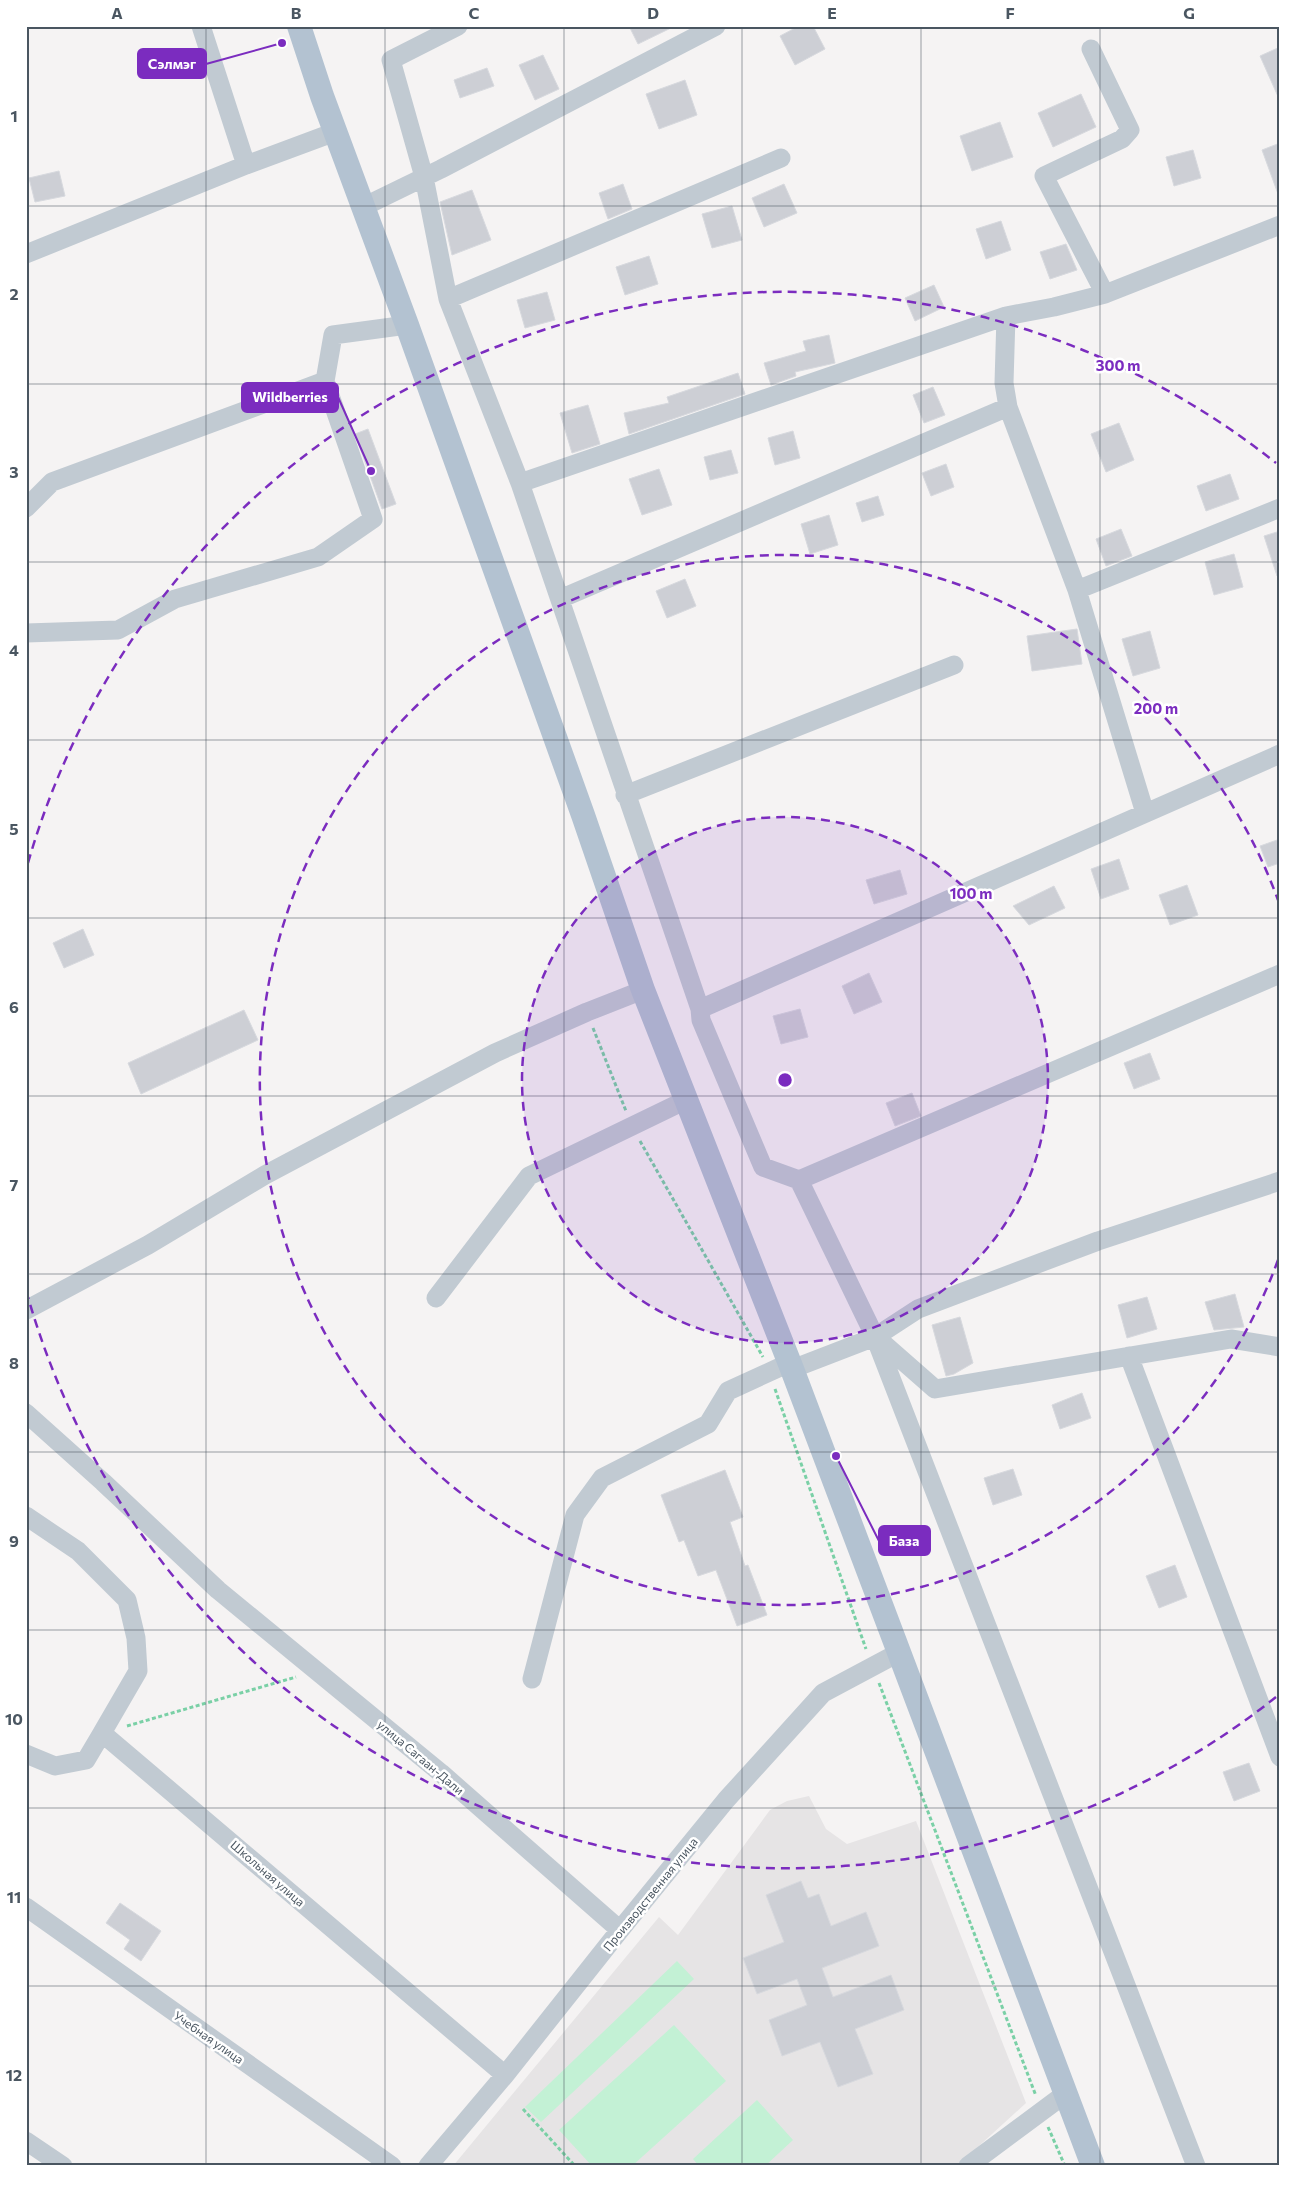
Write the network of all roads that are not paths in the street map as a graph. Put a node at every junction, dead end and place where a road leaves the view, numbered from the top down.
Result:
1 (202, 26) edge
2 (299, 26) edge
3 (458, 26) edge
4 (716, 26) edge
5 (1091, 49) dead end
6 (335, 132) junction
7 (781, 158) dead end
8 (246, 165) junction
9 (424, 177) junction
10 (363, 207) junction
11 (1280, 225) edge
12 (26, 254) edge
13 (1105, 294) junction
14 (448, 299) junction
15 (1006, 316) junction
16 (407, 325) junction
17 (325, 381) junction
18 (1008, 407) junction
19 (520, 483) junction
20 (26, 508) edge
21 (1280, 508) edge
22 (1077, 590) junction
23 (560, 599) junction
24 (26, 633) edge
25 (954, 665) dead end
26 (1280, 754) edge
27 (626, 795) junction
28 (1145, 814) junction
29 (1280, 974) edge
30 (643, 990) junction
31 (700, 1009) junction
32 (686, 1100) junction
33 (799, 1180) junction
34 (1280, 1181) edge
35 (436, 1298) dead end
36 (26, 1310) edge
37 (875, 1337) junction
38 (1280, 1348) edge
39 (1129, 1356) junction
40 (783, 1368) junction
41 (26, 1413) edge
42 (26, 1516) edge
43 (898, 1653) junction
44 (532, 1679) dead end
45 (102, 1733) junction
46 (26, 1754) edge
47 (1280, 1757) edge
48 (26, 1907) edge
49 (620, 1930) junction
50 (505, 2075) junction
51 (1065, 2094) junction
52 (26, 2142) edge
53 (63, 2166) edge
54 (392, 2166) edge
55 (428, 2166) edge
56 (968, 2166) edge
57 (1093, 2166) edge
58 (1196, 2166) edge

1 - 8 street
2 - 6 main road
3 - 9 street
4 - 9 street
5 - 13 street
6 - 8 street
6 - 10 main road
7 - 14 street
8 - 12 street
9 - 10 street
9 - 14 street
10 - 16 main road
11 - 13 street
13 - 15 street
14 - 19 street
15 - 18 street
15 - 19 street
16 - 17 street
16 - 30 main road
17 - 20 street
17 - 24 street
18 - 22 street
18 - 23 street
19 - 23 street
21 - 22 street
22 - 28 street
23 - 27 street
25 - 27 street
26 - 28 street
27 - 31 street
28 - 31 street
29 - 33 street
30 - 32 main road
30 - 36 street
31 - 33 street
32 - 35 street
32 - 40 main road
33 - 37 street
34 - 37 street
37 - 39 street
37 - 40 street
37 - 58 street
38 - 39 street
39 - 47 street
40 - 43 main road
40 - 44 street
41 - 49 street, улица Сагаан-Дали
42 - 45 street
43 - 49 street, Производственная улица
43 - 51 main road
45 - 46 street
45 - 50 street, Школьная улица
48 - 54 street, Учебная улица
49 - 50 street, Производственная улица
50 - 55 street, Производственная улица
51 - 56 street
51 - 57 main road
52 - 53 street

